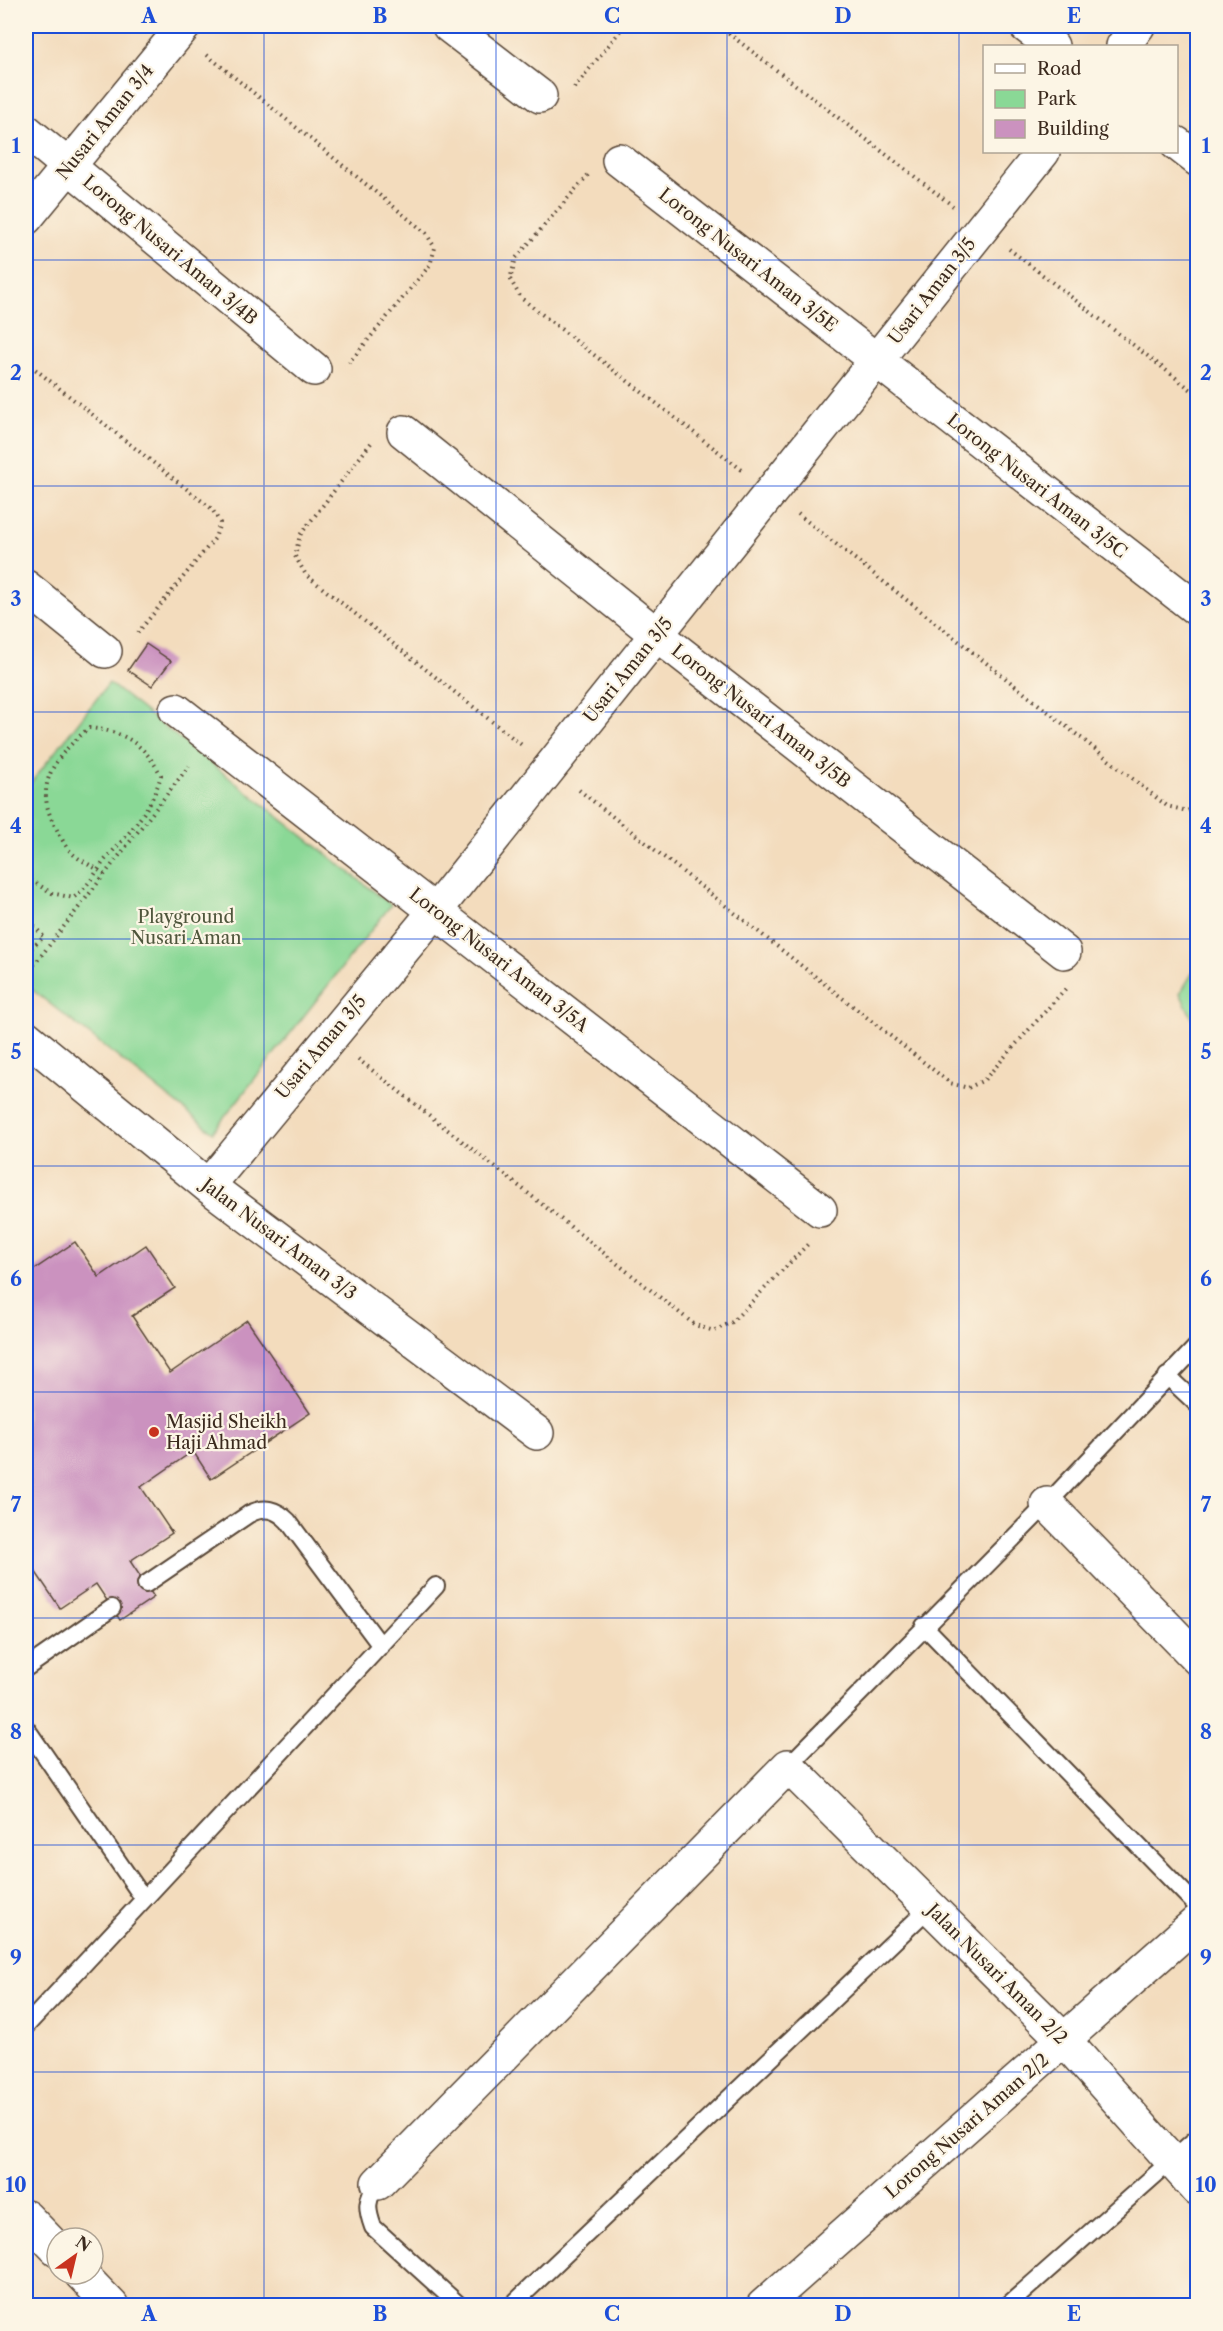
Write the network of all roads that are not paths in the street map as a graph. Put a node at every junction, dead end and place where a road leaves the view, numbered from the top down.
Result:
1 (449, 26) edge
2 (1026, 26) edge
3 (1138, 26) edge
4 (182, 29) edge
5 (1051, 45) edge
6 (1124, 45) edge
7 (540, 96) road end
8 (26, 131) edge
9 (1178, 146) edge
10 (1042, 153) edge
11 (619, 160) dead end
12 (1197, 160) edge
13 (69, 166) junction
14 (26, 218) edge
15 (876, 361) junction
16 (314, 369) road end
17 (404, 432) road end
18 (26, 587) edge
19 (1197, 610) edge
20 (656, 634) junction
21 (105, 651) road end
22 (177, 710) dead end
23 (436, 910) junction
24 (1064, 952) road end
25 (26, 1037) edge
26 (208, 1185) junction
27 (820, 1210) road end
28 (1197, 1345) edge
29 (1167, 1376) junction
30 (1197, 1405) edge
31 (537, 1434) dead end
32 (1047, 1504) junction
33 (146, 1584) dead end
34 (436, 1586) dead end
35 (112, 1608) dead end
36 (924, 1626) junction
37 (381, 1646) junction
38 (1197, 1659) edge
39 (26, 1668) edge
40 (26, 1728) edge
41 (788, 1766) junction
42 (144, 1899) junction
43 (930, 1907) junction
44 (1197, 1907) edge
45 (1197, 1921) edge
46 (26, 2026) edge
47 (1064, 2040) junction
48 (1197, 2137) edge
49 (1171, 2160) junction
50 (378, 2183) joint
51 (1197, 2190) edge
52 (26, 2217) edge
53 (45, 2237) edge
54 (93, 2286) edge
55 (112, 2306) edge
56 (460, 2306) edge
57 (512, 2306) edge
58 (763, 2306) edge
59 (1007, 2306) edge

1 - 7 street
2 - 5 street
3 - 6 street
4 - 13 street, Nusari Aman 3/4
8 - 13 street, Lorong Nusari Aman 3/4B
9 - 12 street
10 - 15 street, Usari Aman 3/5
11 - 15 street, Lorong Nusari Aman 3/5E
13 - 14 street, Nusari Aman 3/4
13 - 16 street, Lorong Nusari Aman 3/4B
15 - 19 street, Lorong Nusari Aman 3/5C
15 - 20 street, Usari Aman 3/5
17 - 20 street, Lorong Nusari Aman 3/5B
18 - 21 street
20 - 23 street, Usari Aman 3/5
20 - 24 street, Lorong Nusari Aman 3/5B
22 - 23 street, Lorong Nusari Aman 3/5A
23 - 26 street, Usari Aman 3/5
23 - 27 street, Lorong Nusari Aman 3/5A
25 - 26 street, Jalan Nusari Aman 3/3
26 - 31 street, Jalan Nusari Aman 3/3
28 - 29 lane
29 - 30 lane
29 - 32 lane
32 - 36 lane
32 - 38 street
33 - 37 lane
34 - 37 lane
35 - 39 lane
36 - 41 lane
36 - 44 lane
37 - 42 lane
40 - 42 lane
41 - 43 street, Jalan Nusari Aman 2/2
41 - 50 street
42 - 46 lane
43 - 47 street, Jalan Nusari Aman 2/2
43 - 57 lane
45 - 47 street, Lorong Nusari Aman 2/2
47 - 49 street, Jalan Nusari Aman 2/2
47 - 58 street, Lorong Nusari Aman 2/2
48 - 49 lane
49 - 51 street, Jalan Nusari Aman 2/2
49 - 59 lane
50 - 56 lane
52 - 53 street
54 - 55 street

